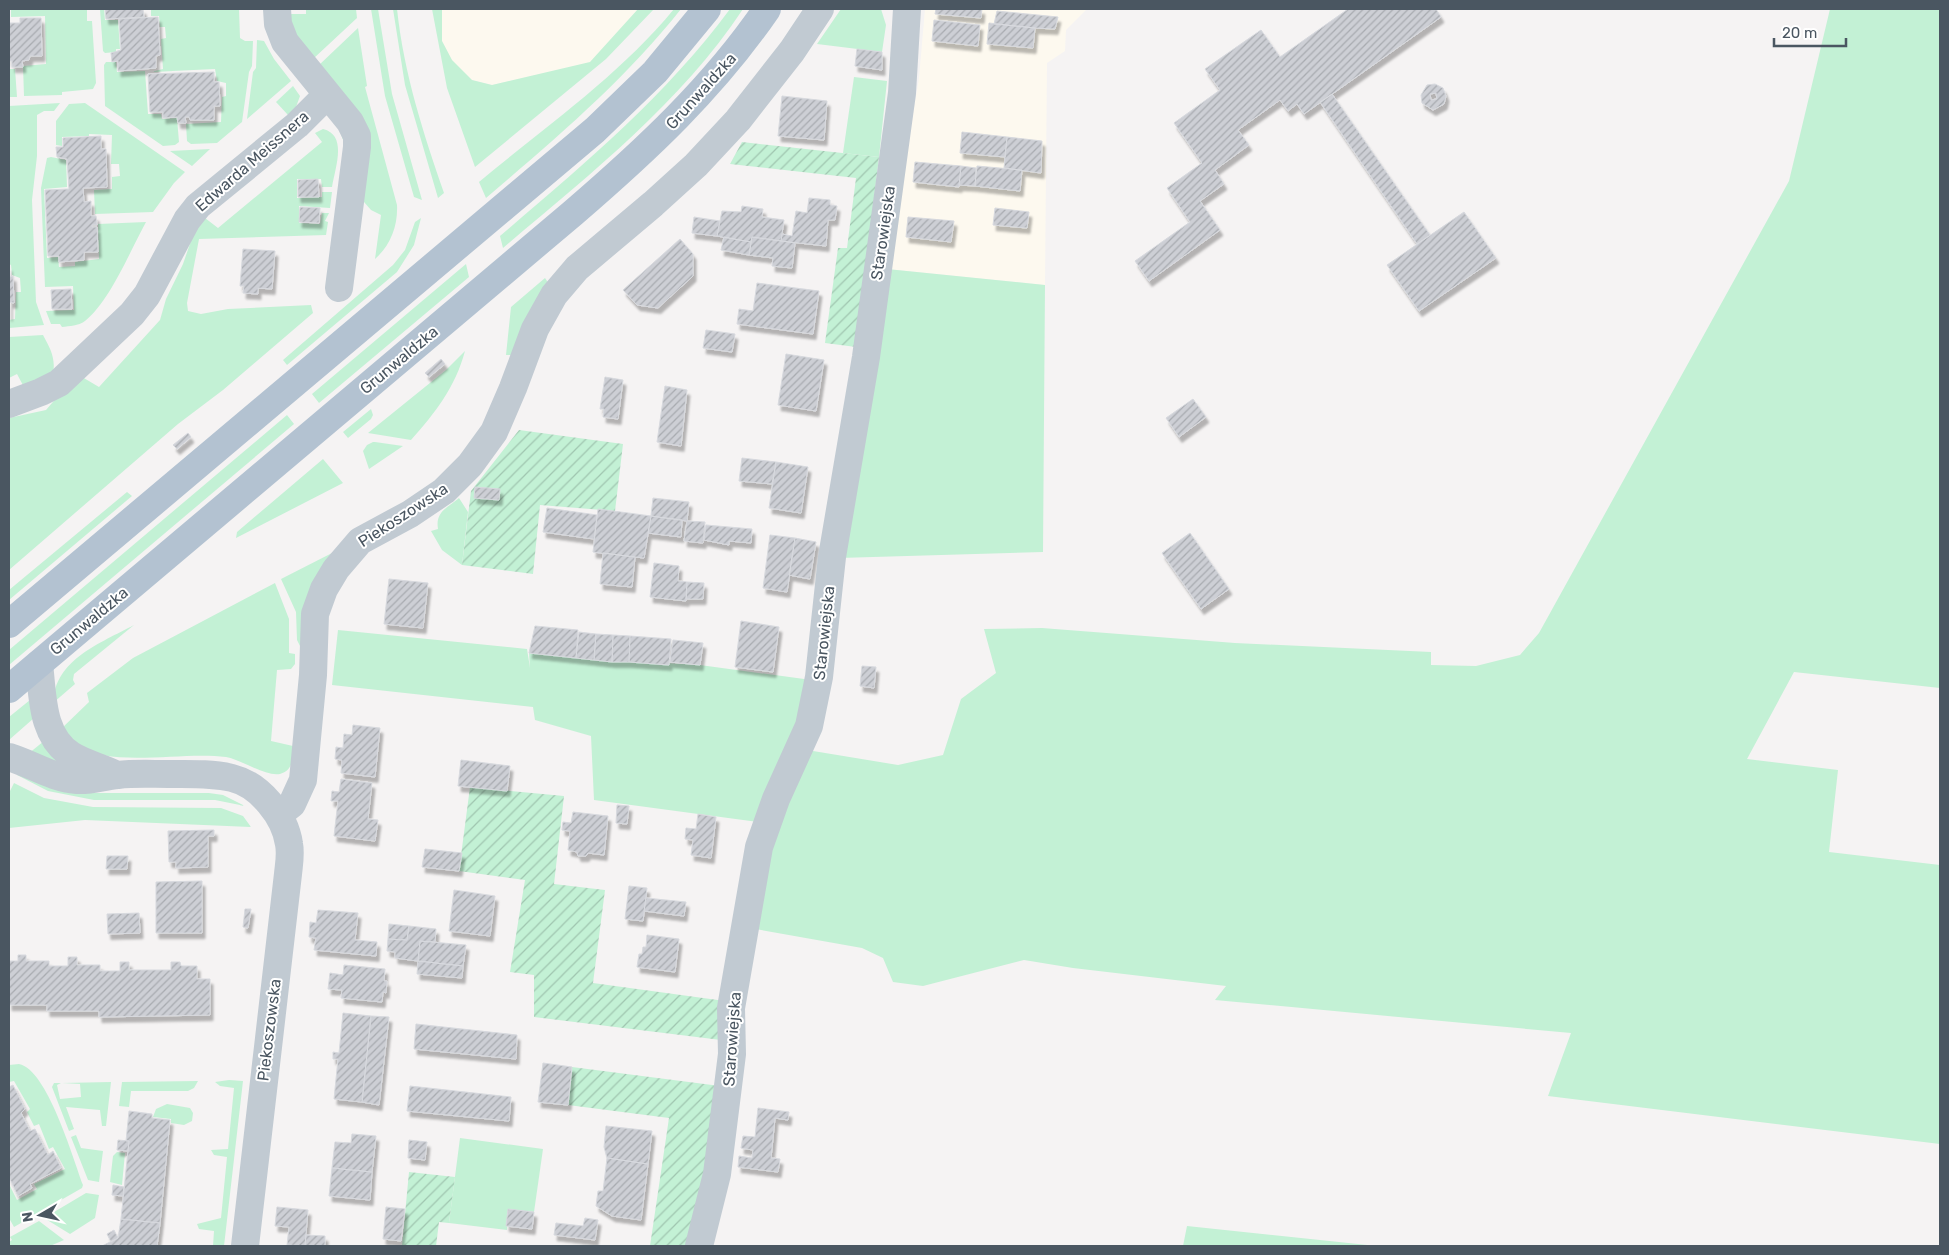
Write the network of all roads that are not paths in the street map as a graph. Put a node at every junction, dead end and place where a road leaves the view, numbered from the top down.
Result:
1 (277, 9) edge
2 (707, 9) edge
3 (766, 9) edge
4 (820, 9) edge
5 (907, 9) edge
6 (327, 95) junction
7 (339, 288) dead end
8 (9, 404) edge
9 (9, 624) edge
10 (39, 664) junction
11 (9, 689) edge
12 (9, 757) edge
13 (117, 775) junction
14 (278, 815) junction
15 (245, 1246) edge
16 (699, 1246) edge

1 - 6 street
2 - 9 main road
3 - 10 main road, Grunwaldzka
4 - 14 street, Piekoszowska
5 - 16 street, Starowiejska
6 - 7 street
6 - 8 street, Edwarda Meissnera
10 - 11 main road, Grunwaldzka
10 - 13 street, Piekoszowska
12 - 13 street, Piekoszowska
13 - 14 street, Piekoszowska
14 - 15 street, Piekoszowska

